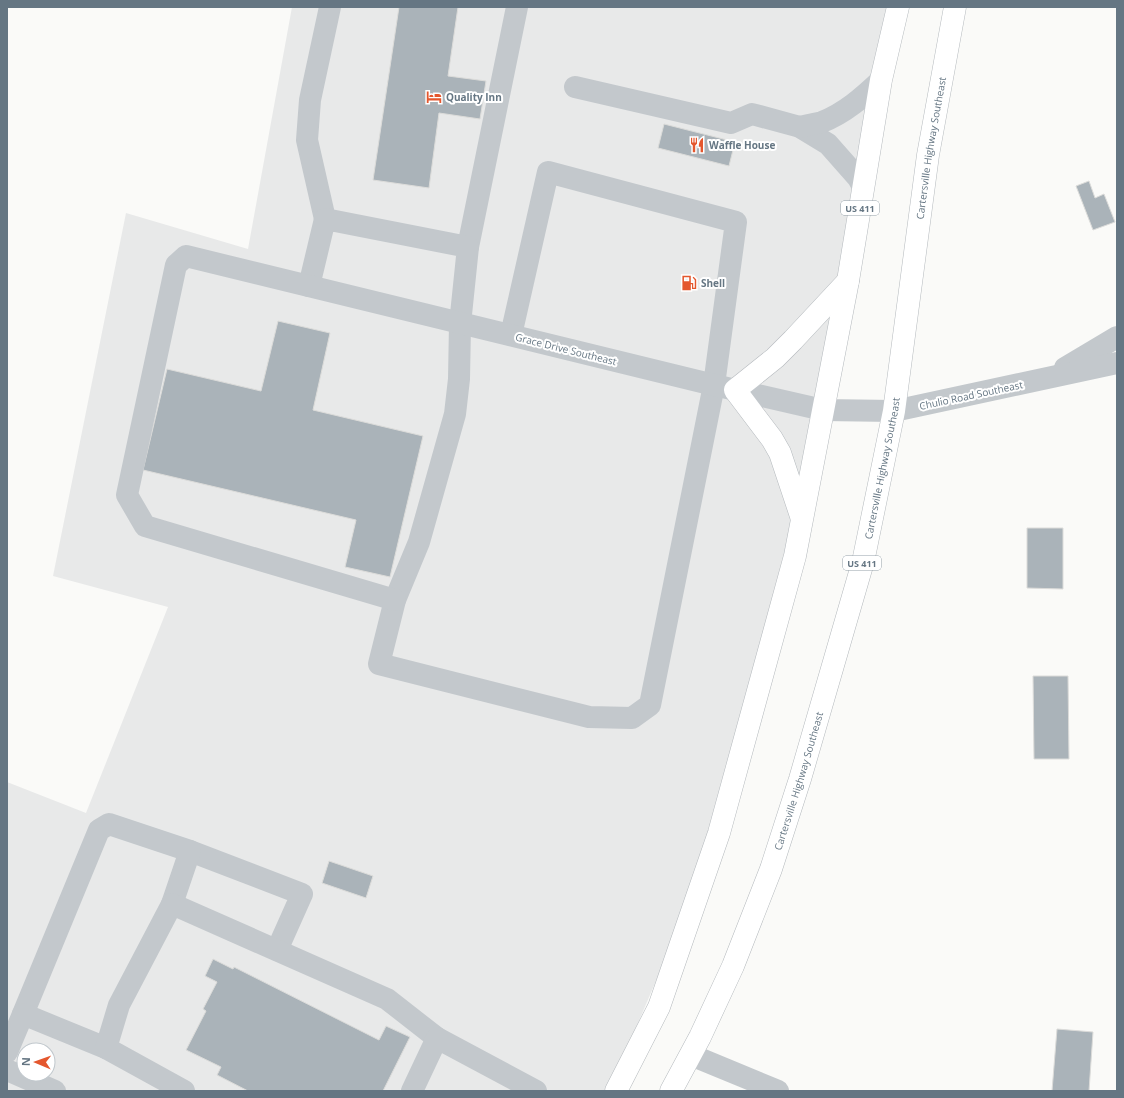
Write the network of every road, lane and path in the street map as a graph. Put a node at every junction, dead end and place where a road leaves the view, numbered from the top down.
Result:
1 (330, 7) edge
2 (517, 7) edge
3 (898, 7) edge
4 (955, 7) edge
5 (881, 80) junction
6 (575, 87) dead end
7 (800, 127) junction
8 (863, 187) junction
9 (325, 219) junction
10 (468, 247) junction
11 (848, 281) junction
12 (309, 286) junction
13 (460, 324) junction
14 (511, 335) junction
15 (1117, 337) edge
16 (1117, 363) edge
17 (1048, 378) junction
18 (714, 385) junction
19 (735, 390) junction
20 (823, 410) junction
21 (894, 411) junction
22 (802, 518) junction
23 (395, 600) junction
24 (190, 851) junction
25 (172, 904) junction
26 (277, 950) junction
27 (23, 1014) junction
28 (437, 1038) junction
29 (106, 1048) junction
30 (7, 1052) edge
31 (691, 1054) junction
32 (7, 1070) edge
33 (55, 1091) edge
34 (184, 1091) edge
35 (412, 1091) edge
36 (536, 1091) edge
37 (616, 1091) edge
38 (671, 1091) edge
39 (778, 1091) edge

1 - 9 street
2 - 10 street
3 - 5 highway, US 411
4 - 21 highway, Cartersville Highway Southeast / US 411
5 - 7 street
5 - 8 highway, US 411
6 - 7 street
7 - 8 street
8 - 11 highway, US 411
9 - 10 street
9 - 12 street
10 - 13 street
11 - 19 highway
11 - 20 highway, US 411
12 - 13 street, Grace Drive Southeast
12 - 23 street, Grace Drive Southeast
13 - 14 street, Grace Drive Southeast
13 - 23 street
14 - 18 street, Grace Drive Southeast
14 - 18 street
15 - 17 street
16 - 17 street, Chulio Road Southeast
17 - 21 street, Chulio Road Southeast
18 - 19 street, Grace Drive Southeast
18 - 23 street
19 - 20 street, Grace Drive Southeast
19 - 22 highway
20 - 21 street, Chulio Road Southeast
20 - 22 highway, US 411
21 - 31 highway, Cartersville Highway Southeast / US 411
22 - 37 highway, US 411
24 - 25 street
24 - 26 street
24 - 27 street
25 - 26 street
25 - 29 street
26 - 28 street
27 - 29 street
27 - 30 street
28 - 35 street
28 - 36 street
29 - 34 street
31 - 38 highway, Cartersville Highway Southeast / US 411
31 - 39 street
32 - 33 street

